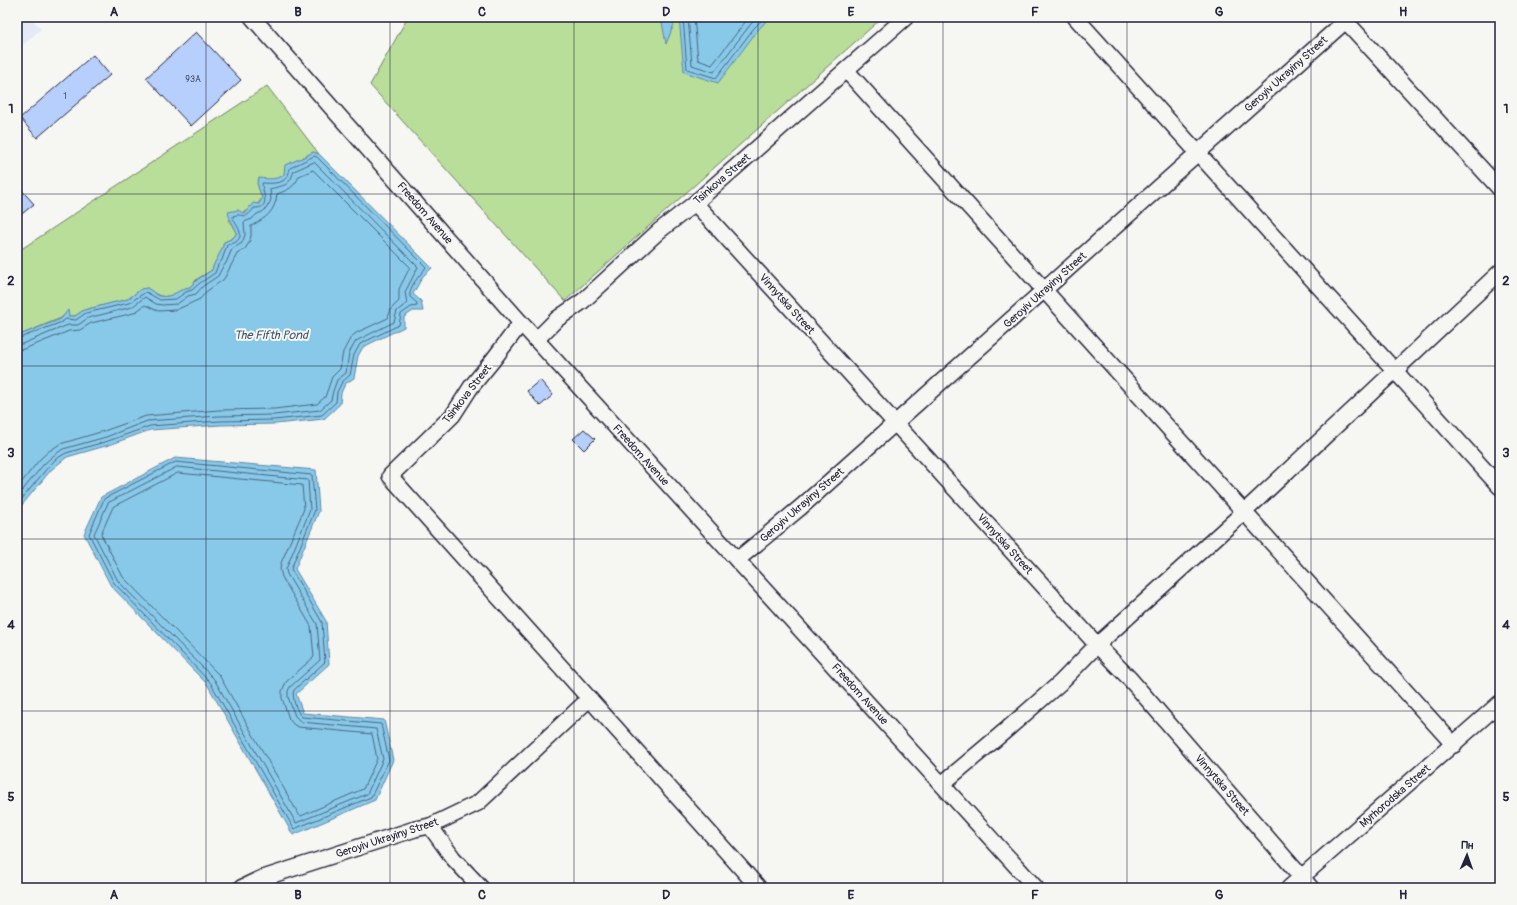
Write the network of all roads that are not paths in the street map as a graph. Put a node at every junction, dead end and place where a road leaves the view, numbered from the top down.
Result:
1 (252, 17) edge
2 (906, 17) edge
3 (1076, 17) edge
4 (1345, 18) edge
5 (846, 70) junction
6 (1198, 152) junction
7 (1500, 189) edge
8 (695, 203) junction
9 (1500, 272) edge
10 (1044, 290) junction
11 (521, 323) junction
12 (536, 340) junction
13 (1395, 370) junction
14 (896, 423) junction
15 (1500, 487) edge
16 (1244, 512) junction
17 (737, 560) junction
18 (1096, 645) junction
19 (589, 699) junction
20 (1500, 704) edge
21 (1454, 745) junction
22 (942, 784) junction
23 (430, 826) junction
24 (1302, 876) junction
25 (241, 888) edge
26 (481, 888) edge
27 (759, 888) edge
28 (1036, 888) edge
29 (1289, 888) edge
30 (1311, 888) edge

1 - 11 street, Freedom Avenue
2 - 5 street, Tsinkova Street
3 - 6 street
4 - 6 street, Geroyiv Ukrayiny Street
4 - 7 street
5 - 8 street, Tsinkova Street
5 - 10 street
6 - 10 street, Geroyiv Ukrayiny Street
6 - 13 street
8 - 12 street, Tsinkova Street
8 - 14 street, Vinnytska Street
9 - 13 street
10 - 14 street, Geroyiv Ukrayiny Street
10 - 16 street
11 - 12 street, Freedom Avenue
11 - 19 street, Tsinkova Street
12 - 17 street, Freedom Avenue
13 - 15 street
13 - 16 street
14 - 17 street, Geroyiv Ukrayiny Street
14 - 18 street, Vinnytska Street
16 - 18 street
16 - 21 street
17 - 22 street, Freedom Avenue
18 - 22 street
18 - 24 street, Vinnytska Street
19 - 23 street, Geroyiv Ukrayiny Street
19 - 27 street
20 - 21 street, Myrhorodska Street
21 - 24 street, Myrhorodska Street
22 - 28 street, Freedom Avenue
23 - 25 street, Geroyiv Ukrayiny Street
23 - 26 street
24 - 29 street, Myrhorodska Street
24 - 30 street, Vinnytska Street

